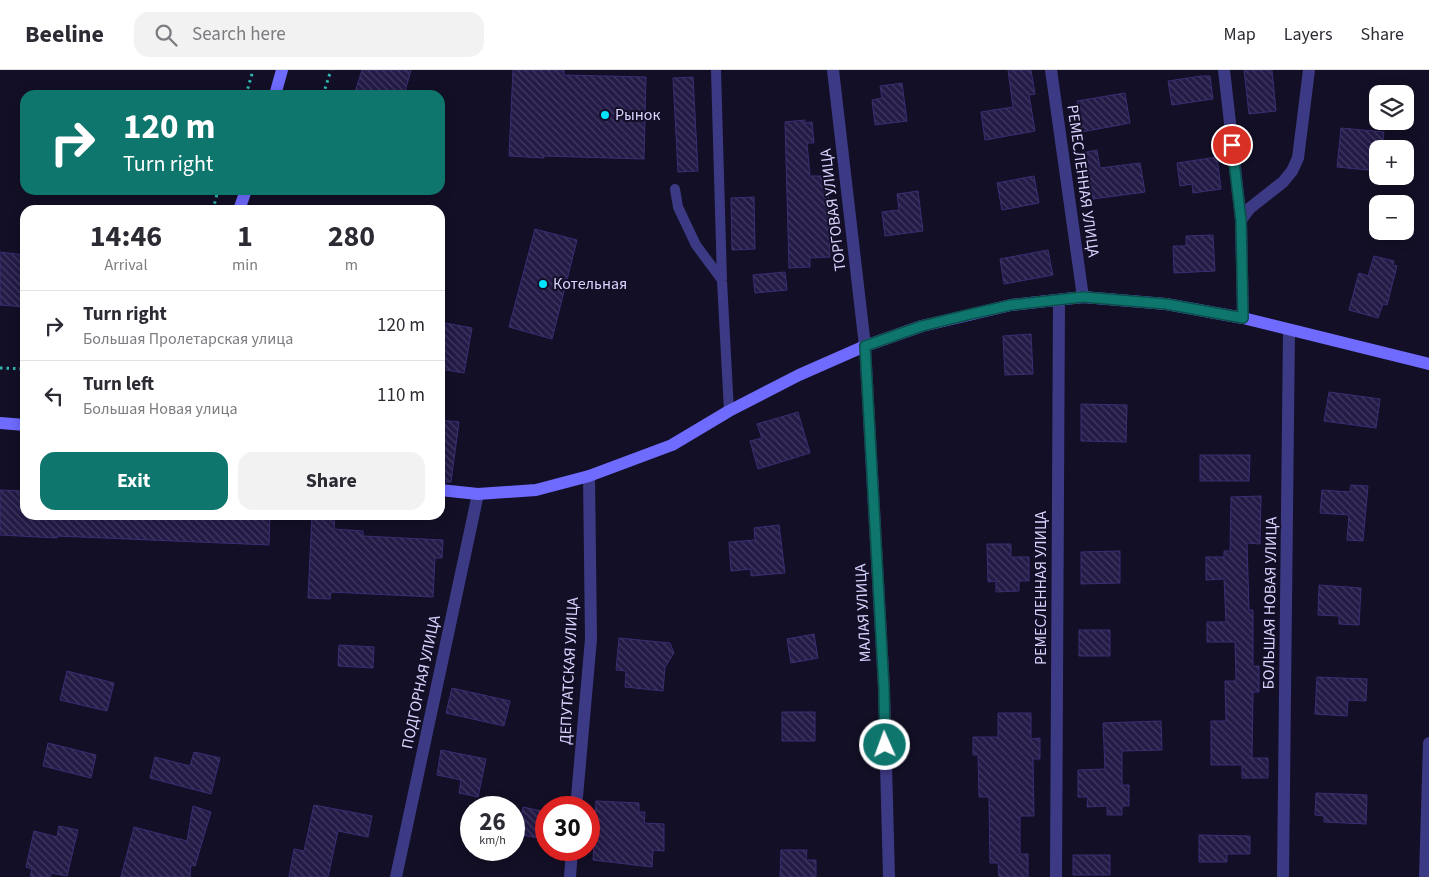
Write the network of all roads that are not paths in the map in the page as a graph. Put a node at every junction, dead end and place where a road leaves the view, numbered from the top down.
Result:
1 (282, 70) edge
2 (716, 70) edge
3 (833, 70) edge
4 (1050, 70) edge
5 (1224, 70) edge
6 (1309, 70) edge
7 (276, 90) edge
8 (675, 189) dead end
9 (1241, 220) junction
10 (722, 280) junction
11 (1083, 297) junction
12 (1059, 300) junction
13 (1243, 318) junction
14 (1289, 330) junction
15 (865, 346) junction
16 (1429, 364) edge
17 (729, 411) junction
18 (0, 423) edge
19 (20, 425) edge
20 (589, 476) junction
21 (445, 491) edge
22 (478, 494) junction
23 (1429, 743) edge
24 (577, 796) edge
25 (571, 861) edge
26 (396, 877) edge
27 (570, 877) edge
28 (889, 877) edge
29 (1056, 877) edge
30 (1283, 877) edge
31 (1425, 877) edge

1 - 7 street
2 - 10 lane
3 - 15 street, ТОРГОВАЯ УЛИЦА
4 - 11 street, РЕМЕСЛЕННАЯ УЛИЦА
5 - 9 street
6 - 9 street
8 - 10 lane
9 - 13 street
10 - 17 lane
11 - 12 street
11 - 13 street
12 - 15 street
12 - 29 street, РЕМЕСЛЕННАЯ УЛИЦА
13 - 14 street
14 - 16 street
14 - 30 street, БОЛЬШАЯ НОВАЯ УЛИЦА
15 - 17 street
15 - 28 street, МАЛАЯ УЛИЦА
17 - 20 street
18 - 19 street
20 - 22 street
20 - 24 street, ДЕПУТАТСКАЯ УЛИЦА
21 - 22 street
22 - 26 street, ПОДГОРНАЯ УЛИЦА
23 - 31 street
25 - 27 street

